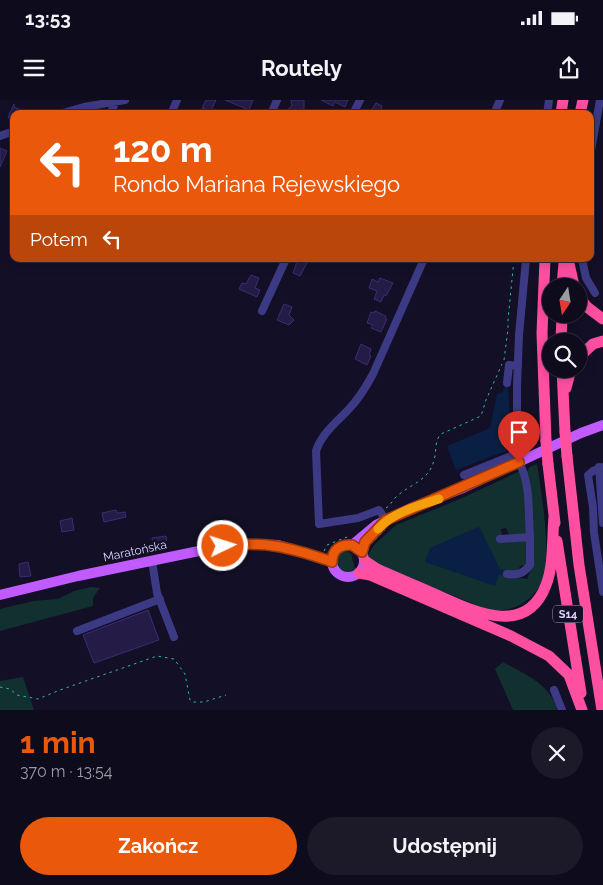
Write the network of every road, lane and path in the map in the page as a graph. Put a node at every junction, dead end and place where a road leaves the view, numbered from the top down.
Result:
1 (125, 100) edge
2 (600, 100) edge
3 (116, 101) junction
4 (68, 110) edge
5 (112, 110) edge
6 (594, 134) edge
7 (285, 262) edge
8 (423, 262) edge
9 (514, 262) edge
10 (526, 262) edge
11 (545, 262) edge
12 (566, 262) edge
13 (567, 262) edge
14 (582, 262) edge
15 (563, 278) edge
16 (572, 278) edge
17 (599, 282) dead end
18 (588, 308) edge
19 (262, 311) dead end
20 (603, 320) edge
21 (603, 341) edge
22 (587, 350) edge
23 (518, 366) junction
24 (562, 378) edge
25 (568, 378) edge
26 (507, 383) dead end
27 (563, 402) junction
28 (603, 425) edge
29 (517, 447) junction
30 (522, 461) junction
31 (601, 467) edge
32 (464, 475) dead end
33 (384, 516) junction
34 (554, 517) junction
35 (603, 523) edge
36 (504, 536) dead end
37 (530, 537) junction
38 (352, 540) junction
39 (278, 545) junction
40 (329, 549) junction
41 (363, 557) junction
42 (152, 560) junction
43 (332, 562) junction
44 (359, 573) junction
45 (507, 574) dead end
46 (603, 592) edge
47 (0, 596) edge
48 (160, 599) junction
49 (77, 631) dead end
50 (174, 637) dead end
51 (0, 686) edge
52 (554, 690) dead end
53 (226, 695) dead end
54 (562, 710) edge
55 (583, 710) edge
56 (602, 710) edge

1 - 3 street
2 - 6 street
3 - 4 street
3 - 5 street
7 - 19 street
8 - 33 street
9 - 33 path
10 - 23 street
11 - 34 highway, S14, bridge
12 - 15 highway
13 - 16 highway
14 - 17 street
18 - 20 highway
21 - 22 highway
23 - 26 street
23 - 29 street
24 - 27 highway, S14
25 - 27 highway
27 - 56 highway, S14, bridge
28 - 30 main road
29 - 30 street
29 - 32 street
30 - 33 main road
30 - 37 street
31 - 35 street
31 - 46 street
33 - 38 main road
33 - 41 main road
34 - 41 highway
34 - 55 highway, S14
36 - 37 street
37 - 45 street
38 - 40 path
38 - 40 main road
38 - 41 main road
39 - 40 main road, Maratońska
39 - 42 main road, Maratońska
39 - 43 main road, Maratońska
40 - 43 main road
41 - 44 main road
42 - 47 main road, Maratońska
42 - 48 street
43 - 44 main road
44 - 55 highway
48 - 49 street
48 - 50 street
51 - 53 path
52 - 54 street

